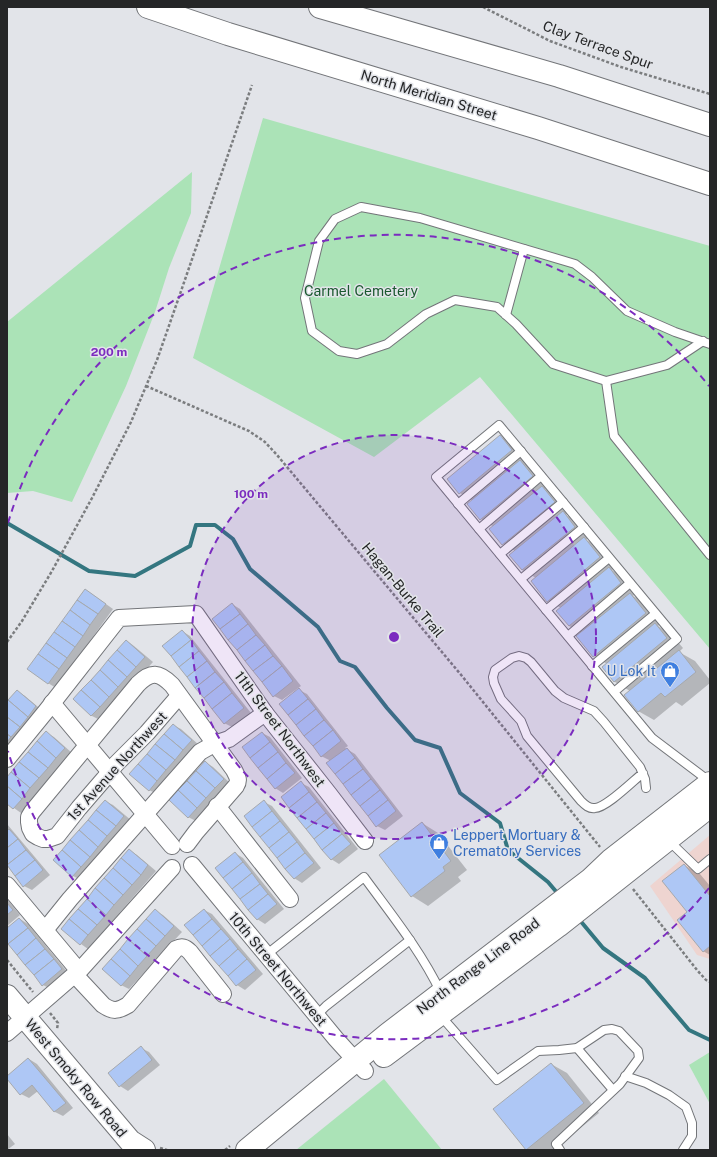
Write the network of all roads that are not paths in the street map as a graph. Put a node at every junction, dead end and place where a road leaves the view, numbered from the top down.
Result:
1 (148, 7) edge
2 (320, 7) edge
3 (710, 125) edge
4 (710, 184) edge
5 (524, 249) junction
6 (506, 315) junction
7 (706, 342) edge
8 (606, 381) junction
9 (521, 451) junction
10 (541, 476) junction
11 (563, 502) junction
12 (458, 504) junction
13 (584, 527) junction
14 (479, 529) junction
15 (500, 554) junction
16 (710, 555) edge
17 (609, 558) junction
18 (521, 579) junction
19 (630, 583) junction
20 (546, 610) junction
21 (655, 614) junction
22 (568, 636) junction
23 (592, 666) junction
24 (614, 692) junction
25 (180, 696) junction
26 (52, 703) junction
27 (265, 713) junction
28 (87, 744) junction
29 (214, 744) junction
30 (7, 759) edge
31 (110, 771) junction
32 (643, 774) junction
33 (710, 782) edge
34 (646, 788) dead end
35 (217, 806) junction
36 (710, 806) edge
37 (145, 814) junction
38 (668, 839) junction
39 (365, 842) dead end
40 (180, 845) junction
41 (710, 859) edge
42 (192, 865) junction
43 (172, 868) junction
44 (7, 885) edge
45 (596, 886) junction
46 (290, 899) dead end
47 (45, 930) junction
48 (410, 940) junction
49 (266, 955) junction
50 (77, 973) junction
51 (223, 994) dead end
52 (7, 996) edge
53 (440, 1004) junction
54 (317, 1015) junction
55 (25, 1018) junction
56 (7, 1033) edge
57 (577, 1048) junction
58 (360, 1066) junction
59 (625, 1076) junction
60 (613, 1090) junction
61 (135, 1147) edge
62 (247, 1150) edge
63 (265, 1150) edge
64 (560, 1150) edge
65 (683, 1150) edge

1 - 4 main road, North Meridian Street
2 - 3 main road
5 - 6 lane
5 - 6 lane
5 - 7 lane
6 - 8 lane
7 - 8 lane
8 - 16 lane
9 - 10 lane
9 - 12 lane
9 - 12 lane
10 - 11 lane
10 - 14 lane
11 - 13 lane
11 - 15 lane
12 - 14 lane
13 - 17 lane
13 - 18 lane
14 - 15 lane
15 - 18 lane
17 - 19 lane
17 - 20 lane
18 - 20 lane
19 - 21 lane
19 - 22 lane
20 - 22 lane
21 - 23 lane
21 - 24 lane
22 - 23 lane
23 - 24 lane
24 - 33 lane
25 - 28 street, 1st Avenue Northwest
25 - 29 street, 1st Avenue Northwest
25 - 31 street, 1st Avenue Northwest
26 - 27 street, 11th Street Northwest
26 - 28 street
26 - 30 street
27 - 29 street
27 - 39 street, 11th Street Northwest
28 - 31 street
28 - 31 street, 1st Avenue Northwest
29 - 35 street, 1st Avenue Northwest
29 - 37 street
31 - 37 street
32 - 32 lane
32 - 34 lane
33 - 45 main road, North Range Line Road
35 - 40 street, 1st Avenue Northwest
35 - 46 street
36 - 38 main road, North Range Line Road
37 - 40 street
37 - 47 street
38 - 41 lane
38 - 45 main road, North Range Line Road
40 - 42 street
40 - 43 street
42 - 43 street
42 - 49 street, 10th Street Northwest
43 - 50 street
44 - 47 street
45 - 53 main road, North Range Line Road
47 - 50 street
48 - 49 lane
48 - 53 lane
48 - 54 lane
49 - 54 street, 10th Street Northwest
50 - 51 street
50 - 55 street
52 - 55 main road, West Smoky Row Road
53 - 57 lane
53 - 58 main road, North Range Line Road
54 - 58 street, 10th Street Northwest
55 - 56 street
55 - 61 main road, West Smoky Row Road
57 - 59 lane
57 - 60 lane
58 - 62 main road, North Range Line Road
58 - 63 main road, North Range Line Road
59 - 60 lane
59 - 65 lane
60 - 64 lane

